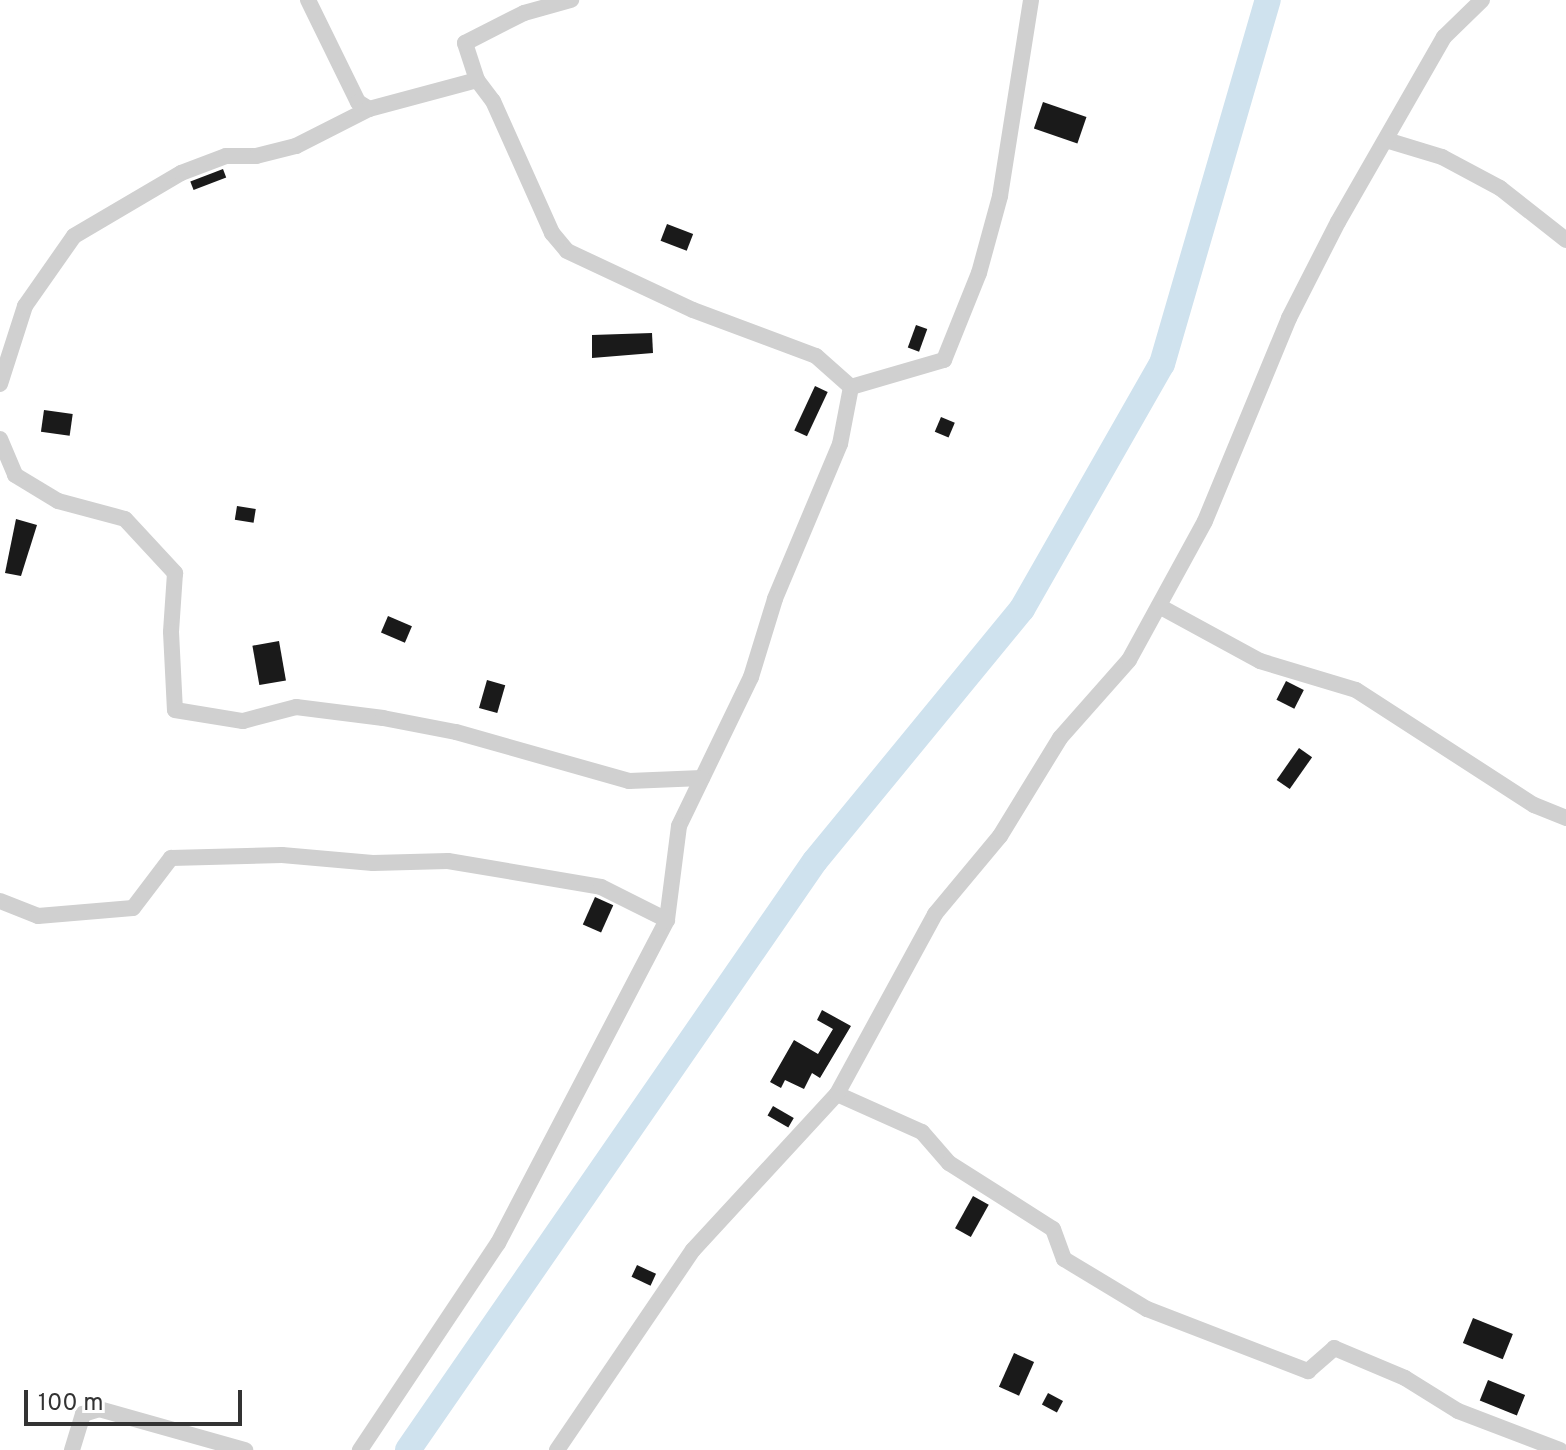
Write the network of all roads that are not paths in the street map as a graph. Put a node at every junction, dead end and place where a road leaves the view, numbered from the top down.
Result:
1 (308, 0) edge
2 (568, 0) edge
3 (1031, 0) edge
4 (1482, 0) edge
5 (477, 80) junction
6 (369, 109) junction
7 (1386, 140) junction
8 (1566, 240) edge
9 (0, 384) edge
10 (851, 387) junction
11 (0, 439) edge
12 (1159, 606) junction
13 (702, 778) junction
14 (1566, 818) edge
15 (0, 901) edge
16 (667, 920) junction
17 (837, 1094) junction
18 (72, 1450) edge
19 (245, 1450) edge
20 (360, 1450) edge
21 (557, 1450) edge
22 (1560, 1450) edge

1 - 6 street
2 - 5 street
3 - 10 street
4 - 7 street
5 - 6 street
5 - 10 street
6 - 9 street
7 - 8 street
7 - 12 street
10 - 13 street
11 - 13 street
12 - 14 street
12 - 17 street
13 - 16 street
15 - 16 street
16 - 20 street
17 - 21 street
17 - 22 street
18 - 19 street

